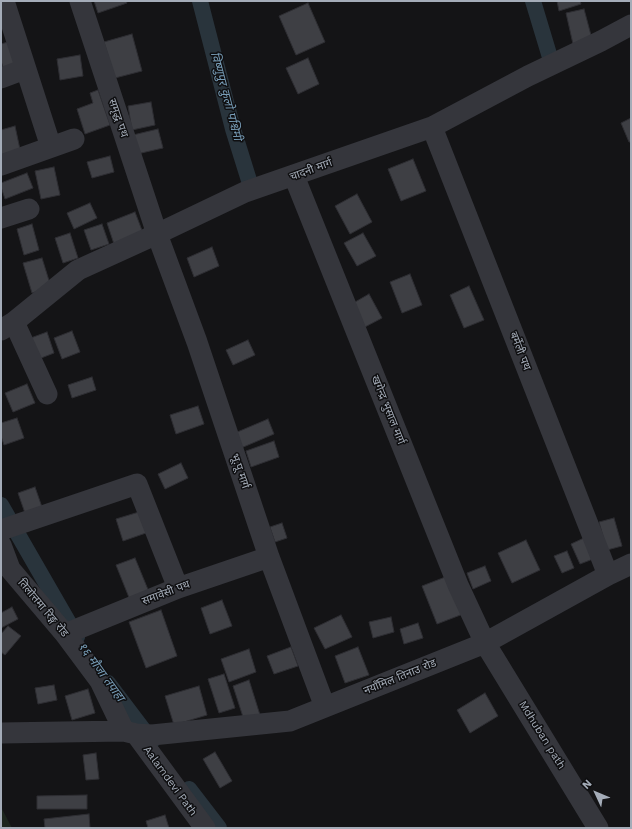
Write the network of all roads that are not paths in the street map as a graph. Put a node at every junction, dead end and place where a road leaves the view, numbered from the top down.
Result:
1 (4, 1) edge
2 (80, 1) edge
3 (631, 25) edge
4 (25, 69) junction
5 (1, 78) edge
6 (432, 127) junction
7 (74, 139) dead end
8 (51, 147) junction
9 (1, 165) edge
10 (294, 176) junction
11 (29, 209) dead end
12 (1, 218) edge
13 (157, 234) junction
14 (8, 326) edge
15 (47, 394) dead end
16 (11, 527) edge
17 (1, 546) edge
18 (269, 557) junction
19 (631, 564) edge
20 (6, 571) edge
21 (608, 575) junction
22 (178, 588) junction
23 (65, 634) junction
24 (485, 643) junction
25 (325, 707) junction
26 (1, 733) edge
27 (137, 733) junction
28 (205, 828) edge
29 (598, 828) edge

1 - 4 street
2 - 13 street, समृद्ध पथ
3 - 6 street, चादनी मार्ग
4 - 5 street
4 - 8 street
6 - 10 street, चादनी मार्ग
6 - 21 street, बर्मेली पथ
7 - 8 street
8 - 9 street
10 - 13 street, चादनी मार्ग
10 - 24 street, खगेन्द्र भुसाल मार्ग
11 - 12 street
13 - 14 street, चादनी मार्ग
13 - 18 street, भू.पू मार्ग
14 - 15 street
16 - 22 street
17 - 20 street, तिलोत्तमा रिङ्ग रोड
18 - 22 street, समावेसी पथ
18 - 25 street, भू.पू मार्ग
19 - 21 street, नयाँमिल तिनाउ रोड
20 - 23 street, तिलोत्तमा रिङ्ग रोड
21 - 24 street, नयाँमिल तिनाउ रोड
22 - 23 street, समावेसी पथ
23 - 27 street, तिलोत्तमा रिङ्ग रोड
24 - 25 street, नयाँमिल तिनाउ रोड
24 - 29 street, Mdhuban path
25 - 27 street, नयाँमिल तिनाउ रोड
26 - 27 street, नयाँमिल तिनाउ रोड
27 - 28 street, Aalamdevi Path

